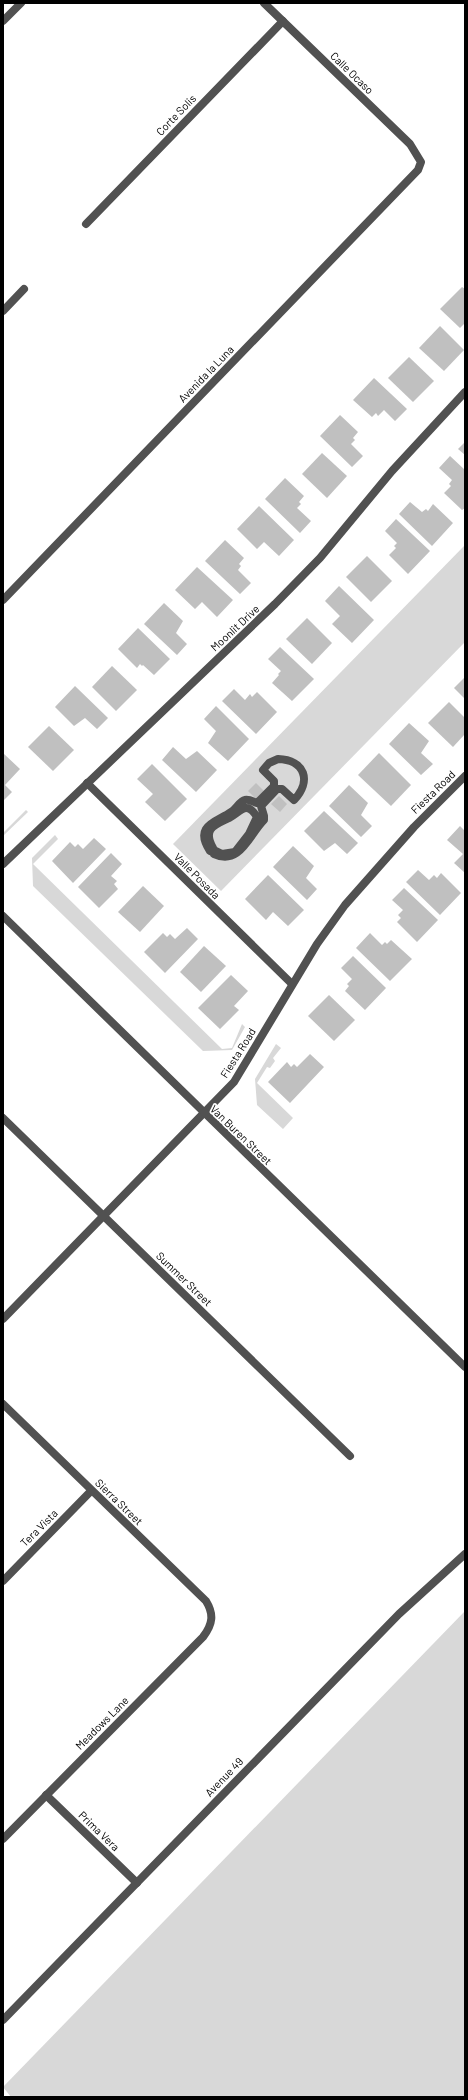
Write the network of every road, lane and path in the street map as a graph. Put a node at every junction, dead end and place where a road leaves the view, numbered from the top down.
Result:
1 (21, 3) edge
2 (264, 3) edge
3 (3, 21) edge
4 (282, 21) junction
5 (421, 162) joint
6 (86, 224) dead end
7 (24, 289) dead end
8 (3, 311) edge
9 (465, 392) edge
10 (3, 600) edge
11 (465, 776) edge
12 (87, 783) junction
13 (237, 812) joint
14 (3, 864) edge
15 (3, 916) edge
16 (292, 984) junction
17 (204, 1114) junction
18 (3, 1118) edge
19 (104, 1216) junction
20 (3, 1319) edge
21 (465, 1367) edge
22 (3, 1404) edge
23 (350, 1456) dead end
24 (91, 1491) junction
25 (465, 1554) edge
26 (3, 1580) edge
27 (212, 1619) joint
28 (46, 1795) junction
29 (3, 1839) edge
30 (137, 1883) junction
31 (3, 2020) edge

1 - 3 street
2 - 4 street, Calle Ocaso
4 - 5 street, Calle Ocaso
4 - 6 street, Corte Solis
5 - 10 street, Avenida la Luna
7 - 8 street
9 - 12 street, Moonlit Drive
11 - 16 street, Fiesta Road
12 - 14 street, Moonlit Drive
12 - 16 street, Valle Posada
13 - 13 street
15 - 17 street, Van Buren Street
16 - 17 street, Fiesta Road
17 - 19 street, Fiesta Road
17 - 21 street, Van Buren Street
18 - 19 street, Summer Street
19 - 20 street, Fiesta Road
19 - 23 street, Summer Street
22 - 24 street, Sierra Street
24 - 26 street, Tera Vista
24 - 27 street, Sierra Street
25 - 30 street, Avenue 49
27 - 28 street, Meadows Lane
28 - 29 street, Meadows Lane
28 - 30 street, Prima Vera
30 - 31 street, Avenue 49

